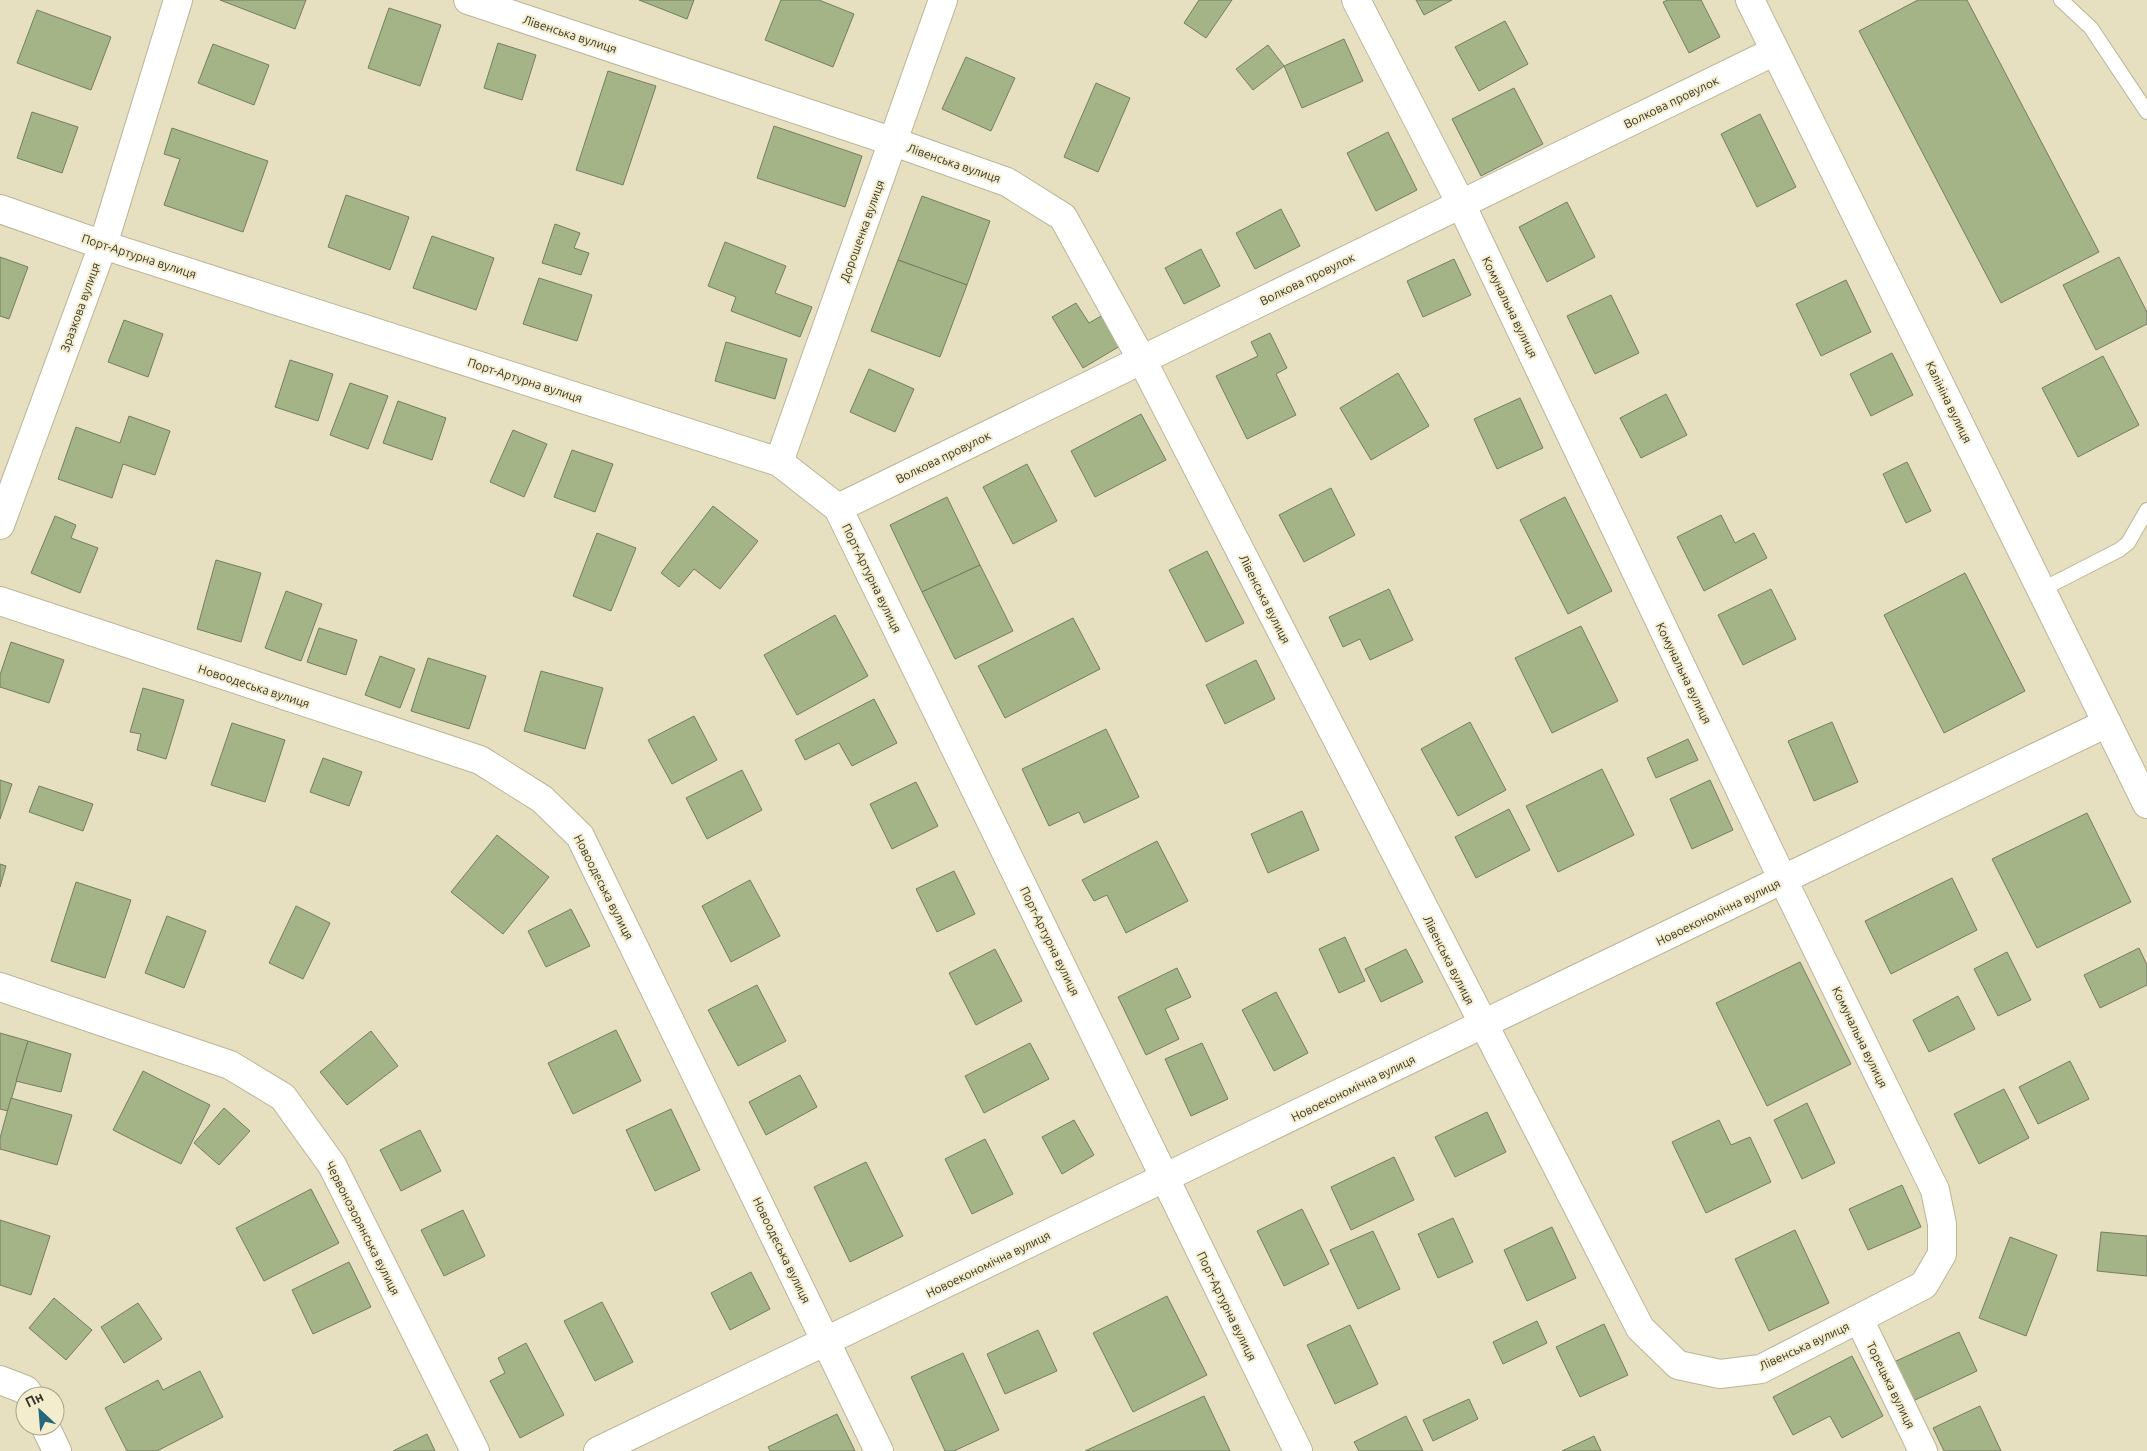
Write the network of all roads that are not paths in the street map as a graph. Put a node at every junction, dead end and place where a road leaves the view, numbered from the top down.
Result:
1 (178, 0) edge
2 (468, 0) edge
3 (943, 0) edge
4 (1356, 0) edge
5 (1750, 0) edge
6 (2061, 0) edge
7 (1775, 51) junction
8 (2147, 112) edge
9 (894, 142) junction
10 (1460, 204) junction
11 (0, 209) edge
12 (103, 245) junction
13 (1142, 360) junction
14 (779, 462) junction
15 (838, 508) junction
16 (2147, 510) edge
17 (0, 525) edge
18 (2041, 590) junction
19 (0, 601) edge
20 (2107, 724) junction
21 (2147, 804) edge
22 (1783, 880) junction
23 (0, 987) edge
24 (1482, 1025) junction
25 (1166, 1178) junction
26 (1859, 1319) junction
27 (827, 1341) junction
28 (0, 1380) edge
29 (16, 1386) edge
30 (50, 1436) edge
31 (57, 1451) edge
32 (475, 1451) edge
33 (598, 1451) edge
34 (879, 1451) edge
35 (1298, 1451) edge
36 (1922, 1451) edge

1 - 12 street, Зразкова вулиця
2 - 9 street, Лівенська вулиця
3 - 9 street, Дорошенка вулиця
4 - 10 street, Комунальна вулиця
5 - 7 street, Калініна вулиця
6 - 8 lane
7 - 10 street, Волкова провулок
7 - 18 street, Калініна вулиця
9 - 13 street, Лівенська вулиця
9 - 14 street, Дорошенка вулиця
10 - 13 street, Волкова провулок
10 - 22 street, Комунальна вулиця
11 - 12 street, Порт-Артурна вулиця
12 - 14 street, Порт-Артурна вулиця
12 - 17 street, Зразкова вулиця
13 - 15 street, Волкова провулок
13 - 24 street, Лівенська вулиця
14 - 15 street, Порт-Артурна вулиця
15 - 25 street, Порт-Артурна вулиця
16 - 18 lane
18 - 20 street, Калініна вулиця
19 - 27 street, Новоодеська вулиця
20 - 21 street, Калініна вулиця
20 - 22 street, Новоекономічна вулиця
22 - 24 street, Новоекономічна вулиця
22 - 26 street, Комунальна вулиця
23 - 32 street, Червонозорянська вулиця
24 - 25 street, Новоекономічна вулиця
24 - 26 street, Лівенська вулиця
25 - 27 street, Новоекономічна вулиця
25 - 35 street, Порт-Артурна вулиця
26 - 36 street, Торецька вулиця
27 - 33 street, Новоекономічна вулиця
27 - 34 street, Новоодеська вулиця
28 - 29 street
30 - 31 street

